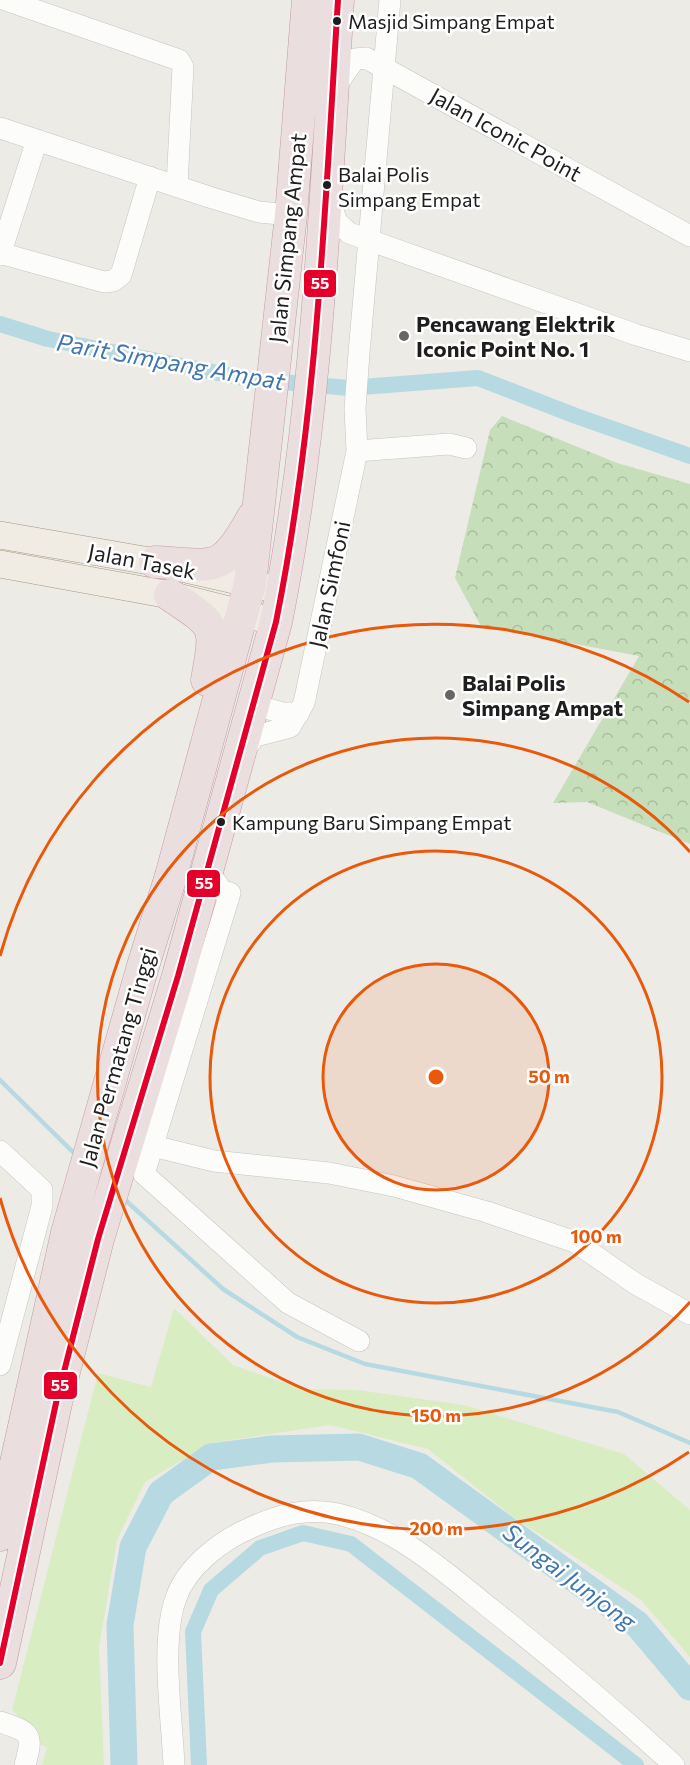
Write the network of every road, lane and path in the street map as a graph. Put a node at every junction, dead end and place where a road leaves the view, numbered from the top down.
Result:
1 (6, 0) edge
2 (308, 0) edge
3 (338, 0) edge
4 (390, 0) edge
5 (384, 67) junction
6 (332, 91) junction
7 (0, 128) edge
8 (37, 140) junction
9 (150, 177) junction
10 (177, 186) junction
11 (325, 191) junction
12 (291, 216) junction
13 (690, 236) edge
14 (369, 238) junction
15 (0, 254) edge
16 (690, 351) edge
17 (466, 448) dead end
18 (357, 451) junction
19 (258, 509) junction
20 (0, 535) edge
21 (155, 562) junction
22 (0, 564) edge
23 (250, 584) junction
24 (282, 591) junction
25 (170, 595) junction
26 (242, 614) junction
27 (276, 622) junction
28 (220, 693) junction
29 (255, 705) junction
30 (299, 712) junction
31 (240, 755) junction
32 (192, 794) junction
33 (215, 880) junction
34 (153, 1146) junction
35 (0, 1151) edge
36 (690, 1314) edge
37 (360, 1341) dead end
38 (0, 1365) edge
39 (9, 1456) edge
40 (0, 1535) edge
41 (0, 1663) edge
42 (0, 1722) edge
43 (25, 1765) edge
44 (174, 1765) edge
45 (675, 1765) edge

1 - 10 street
2 - 12 highway, Jalan Simpang Ampat
3 - 6 highway, Jalan Simpang Ampat
4 - 5 street, Jalan Simfoni
5 - 6 street, Jalan Iconic Point
5 - 13 street, Jalan Iconic Point
5 - 14 street, Jalan Simfoni
6 - 11 highway, Jalan Simpang Ampat
7 - 8 street
8 - 9 street
8 - 15 street
9 - 10 street
9 - 15 street
10 - 12 street
11 - 14 street
11 - 24 highway, Jalan Simpang Ampat
12 - 19 highway, Jalan Simpang Ampat
14 - 16 street
14 - 18 street, Jalan Simfoni
17 - 18 street
18 - 30 street, Jalan Simfoni
19 - 21 highway
19 - 23 highway, Jalan Simpang Ampat
20 - 21 main road, Jalan Tasek
21 - 23 main road, Jalan Tasek
22 - 25 main road, Jalan Tasek
23 - 24 main road, Jalan Tasek
23 - 26 highway, Jalan Permatang Tinggi
24 - 27 highway, Jalan Permatang Tinggi
25 - 26 main road, Jalan Tasek
25 - 32 highway
26 - 27 main road, Jalan Tasek
26 - 28 highway, Jalan Permatang Tinggi
27 - 29 highway, Jalan Permatang Tinggi
28 - 29 highway
28 - 32 highway, Jalan Permatang Tinggi
29 - 30 street
29 - 31 highway, Jalan Permatang Tinggi
30 - 31 street
31 - 33 highway, Jalan Permatang Tinggi
32 - 39 highway, Jalan Permatang Tinggi
33 - 34 street
33 - 41 highway, Jalan Permatang Tinggi
34 - 36 street
34 - 37 street
35 - 38 street
39 - 40 highway, Jalan Permatang Tinggi
42 - 43 street
44 - 45 street

